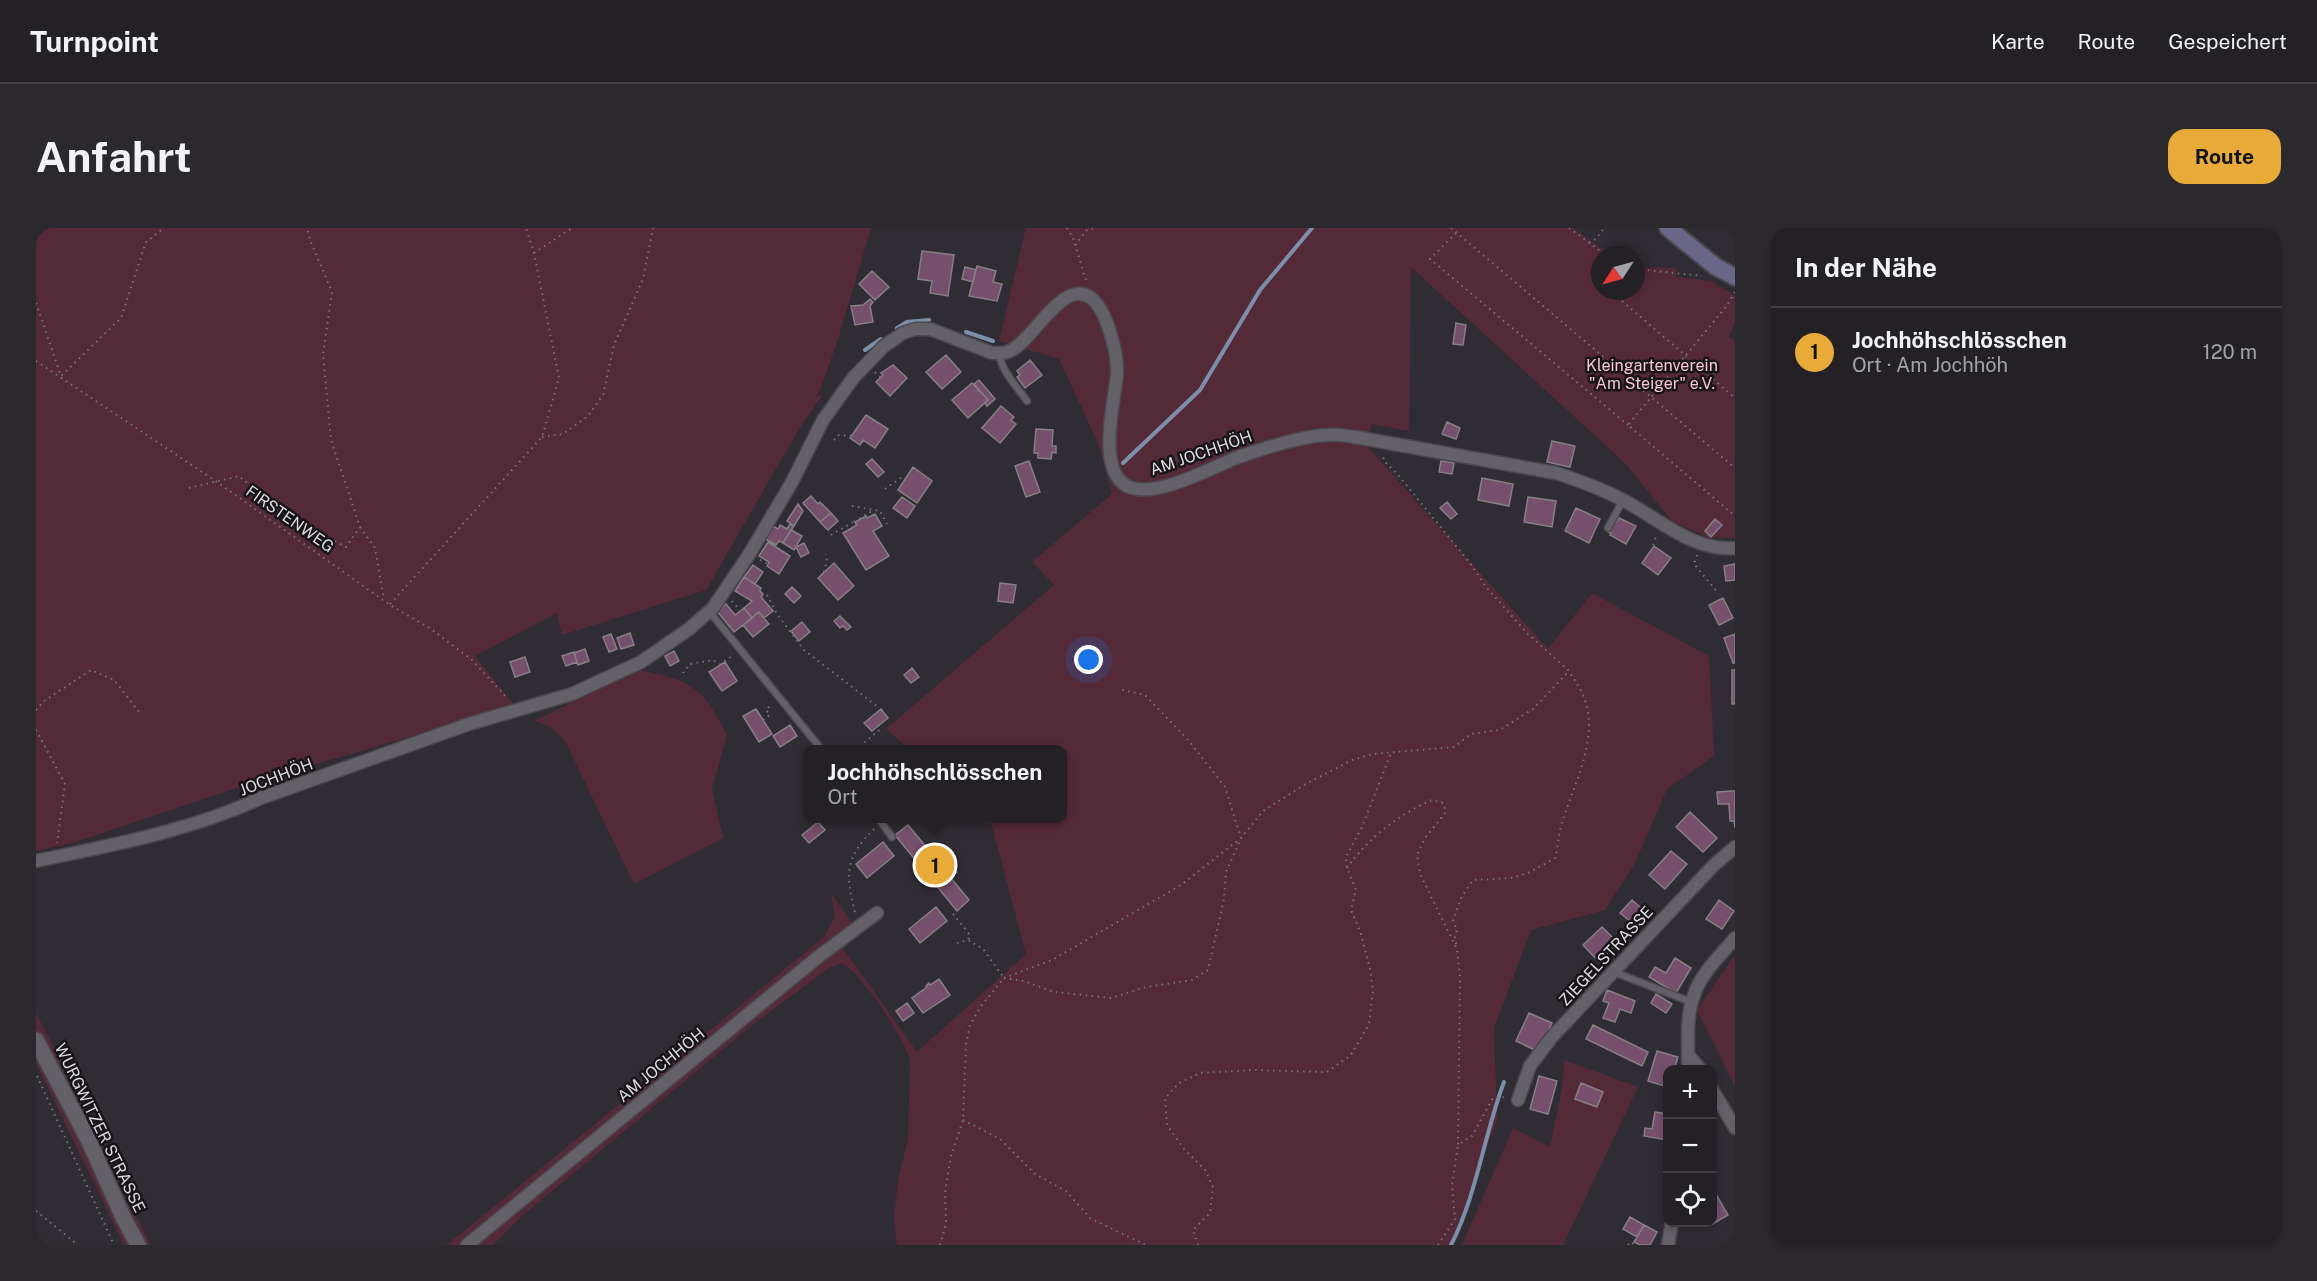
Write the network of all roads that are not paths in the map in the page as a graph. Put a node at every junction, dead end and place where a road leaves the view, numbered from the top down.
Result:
1 (1668, 228) edge
2 (1735, 278) edge
3 (1000, 353) junction
4 (1027, 401) dead end
5 (1623, 500) junction
6 (1608, 528) dead end
7 (1735, 548) edge
8 (709, 611) junction
9 (818, 745) edge
10 (881, 823) edge
11 (892, 837) dead end
12 (1735, 847) edge
13 (36, 861) edge
14 (877, 913) dead end
15 (1735, 938) edge
16 (1614, 972) junction
17 (1691, 1002) junction
18 (36, 1040) edge
19 (1688, 1055) junction
20 (1688, 1065) edge
21 (1697, 1065) edge
22 (1717, 1096) edge
23 (1518, 1100) dead end
24 (1735, 1128) edge
25 (1671, 1227) edge
26 (135, 1239) edge
27 (467, 1245) edge
28 (1668, 1245) edge

1 - 2 main road
3 - 4 lane
3 - 5 street, AM JOCHHÖH
3 - 8 street
5 - 6 lane
5 - 7 street, AM JOCHHÖH
8 - 9 lane
8 - 13 street, JOCHHÖH
10 - 11 lane
12 - 16 street, ZIEGELSTRASSE
14 - 27 street, AM JOCHHÖH
15 - 17 street
16 - 17 lane
16 - 23 street, ZIEGELSTRASSE
17 - 19 street
18 - 26 street, WURGWITZER STRASSE
19 - 20 street
19 - 21 street
22 - 24 street
25 - 28 street

